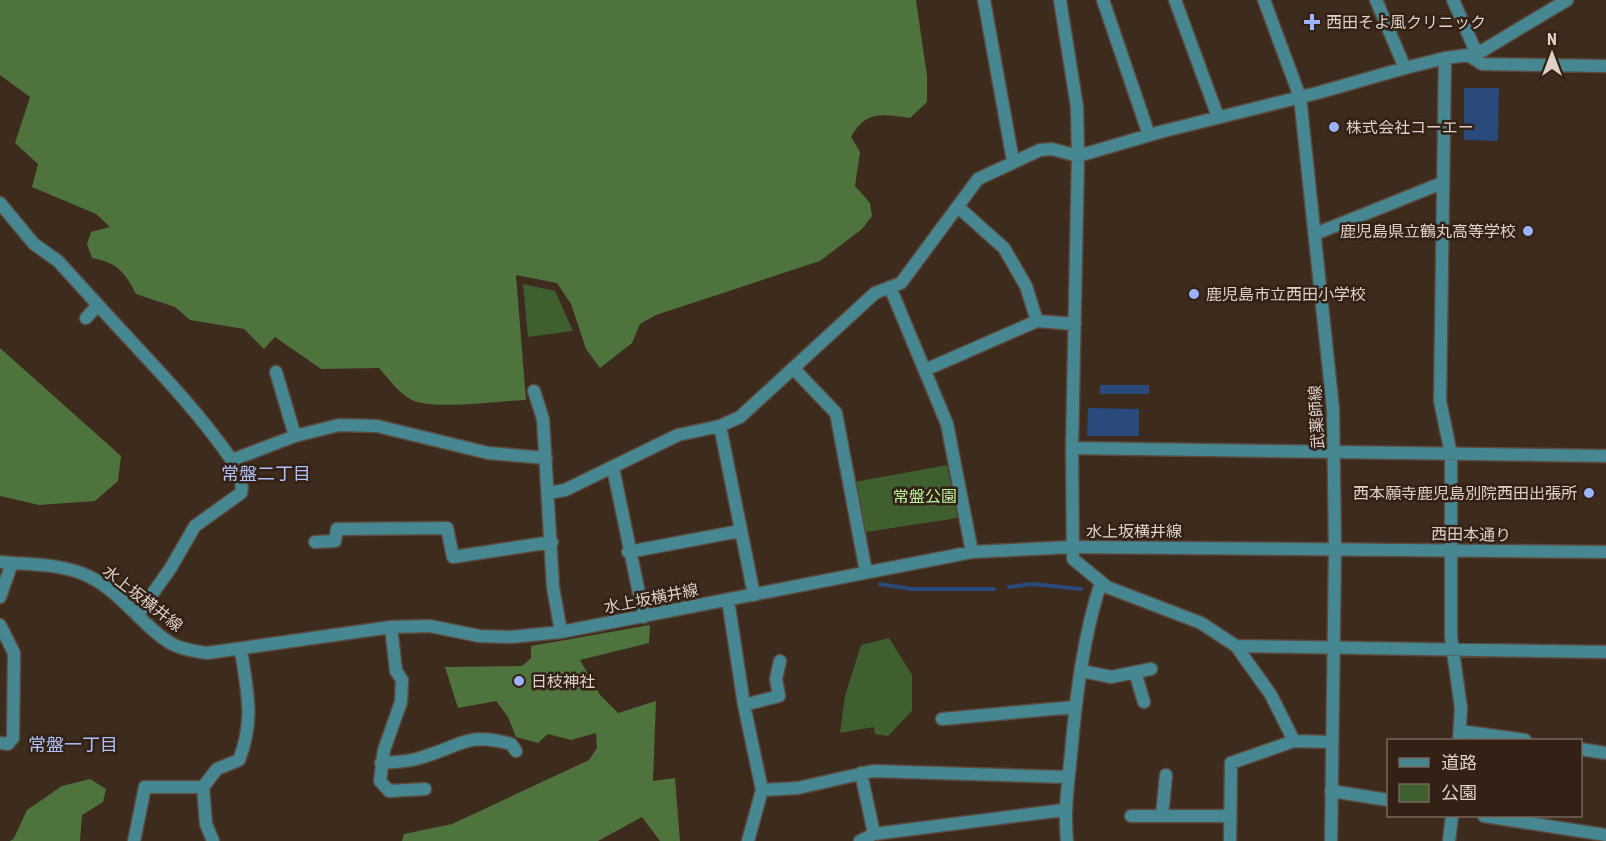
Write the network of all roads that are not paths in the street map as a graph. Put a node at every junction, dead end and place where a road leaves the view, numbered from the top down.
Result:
1 (984, 0) edge
2 (1060, 0) edge
3 (1103, 0) edge
4 (1175, 0) edge
5 (1264, 0) edge
6 (1376, 0) edge
7 (1453, 0) edge
8 (1567, 0) edge
9 (1472, 55) junction
10 (1445, 58) junction
11 (1606, 66) edge
12 (1405, 68) junction
13 (1300, 98) junction
14 (1218, 117) junction
15 (1149, 135) junction
16 (1078, 156) junction
17 (1013, 161) junction
18 (1442, 183) junction
19 (0, 203) edge
20 (958, 207) junction
21 (1315, 234) junction
22 (890, 287) junction
23 (98, 305) junction
24 (86, 318) dead end
25 (1037, 321) junction
26 (1075, 324) junction
27 (793, 368) junction
28 (925, 370) junction
29 (276, 372) dead end
30 (534, 391) dead end
31 (720, 426) junction
32 (295, 435) junction
33 (1072, 448) junction
34 (1335, 454) junction
35 (1451, 454) junction
36 (1606, 456) edge
37 (546, 458) junction
38 (232, 460) junction
39 (613, 468) junction
40 (549, 493) junction
41 (740, 531) junction
42 (315, 542) dead end
43 (552, 542) junction
44 (1072, 547) junction
45 (1335, 549) junction
46 (1451, 551) junction
47 (628, 552) junction
48 (972, 552) junction
49 (1606, 552) edge
50 (6, 562) edge
51 (866, 572) junction
52 (1101, 582) junction
53 (754, 595) junction
54 (0, 597) edge
55 (728, 600) junction
56 (138, 614) junction
57 (644, 617) junction
58 (0, 625) edge
59 (391, 627) junction
60 (561, 632) junction
61 (1236, 646) junction
62 (1333, 647) junction
63 (241, 650) junction
64 (1453, 651) junction
65 (1606, 652) edge
66 (780, 661) dead end
67 (1151, 669) dead end
68 (1082, 671) junction
69 (1134, 672) junction
70 (1144, 702) dead end
71 (744, 705) junction
72 (1075, 707) junction
73 (942, 719) dead end
74 (1459, 736) edge
75 (1499, 739) edge
76 (1294, 741) junction
77 (1331, 742) junction
78 (0, 743) edge
79 (1582, 749) edge
80 (516, 751) dead end
81 (1606, 753) edge
82 (381, 763) junction
83 (861, 773) junction
84 (1166, 775) dead end
85 (1067, 777) junction
86 (203, 787) junction
87 (424, 789) dead end
88 (762, 790) junction
89 (1331, 792) junction
90 (1387, 800) edge
91 (1064, 810) junction
92 (1131, 816) dead end
93 (1162, 816) junction
94 (1230, 816) junction
95 (1452, 817) edge
96 (1490, 817) edge
97 (874, 834) junction
98 (1606, 835) edge
99 (134, 841) edge
100 (213, 841) edge
101 (748, 841) edge
102 (860, 841) edge
103 (1067, 841) edge
104 (1230, 841) edge
105 (1330, 841) edge
106 (1449, 841) edge

1 - 17 street
2 - 16 street
3 - 15 street
4 - 14 street
5 - 13 street, 武薬師線
6 - 12 street
7 - 9 street
8 - 9 street
9 - 10 street
9 - 11 street
10 - 12 street
10 - 18 street
12 - 13 street
13 - 14 street
13 - 21 street, 武薬師線
14 - 15 street
15 - 16 street
16 - 17 street
16 - 26 street
17 - 20 street
18 - 21 street
18 - 35 street
19 - 23 street
20 - 22 street
20 - 25 street
21 - 34 street, 武薬師線
22 - 27 street
22 - 28 street
23 - 24 street
23 - 38 street
25 - 26 street
25 - 28 street
26 - 33 street
27 - 31 street
27 - 51 street
28 - 48 street
29 - 32 street
30 - 37 street
31 - 39 street
31 - 41 street
32 - 37 street
32 - 38 street
33 - 34 street
33 - 44 street
34 - 35 street
34 - 45 street, 武薬師線
35 - 36 street
35 - 46 street
37 - 40 street
38 - 56 street
39 - 40 street
39 - 47 street
40 - 43 street
41 - 47 street
41 - 53 street
42 - 43 street
43 - 60 street
44 - 45 street, 水上坂横井線
44 - 48 street, 水上坂横井線
44 - 52 street
45 - 46 street, 西田本通り
45 - 62 street, 武薬師線
46 - 49 street, 西田本通り
46 - 64 street
47 - 57 street
48 - 51 street, 水上坂横井線
50 - 54 street
50 - 56 street, 水上坂横井線
51 - 53 street, 水上坂横井線
52 - 61 street
52 - 68 street
53 - 55 street, 水上坂横井線
55 - 57 street, 水上坂横井線
55 - 71 street
56 - 63 street, 水上坂横井線
57 - 60 street, 水上坂横井線
58 - 78 street
59 - 60 street, 水上坂横井線
59 - 63 street, 水上坂横井線
59 - 82 street
61 - 62 street
61 - 76 street
62 - 64 street
62 - 77 street, 武薬師線
63 - 86 street
64 - 65 street
64 - 74 street
66 - 71 street
67 - 69 street
68 - 69 street
68 - 72 street
69 - 70 street
71 - 88 street
72 - 73 street
72 - 85 street
74 - 75 street
76 - 77 street
76 - 94 street
77 - 89 street, 武薬師線
79 - 81 street
80 - 82 street
82 - 87 street
83 - 85 street
83 - 88 street
83 - 97 street
84 - 93 street
85 - 91 street
86 - 99 street
86 - 100 street
88 - 101 street
89 - 90 street
89 - 105 street, 武薬師線
91 - 97 street
91 - 103 street
92 - 93 street
93 - 94 street
94 - 104 street
95 - 106 street
96 - 98 street
97 - 102 street

